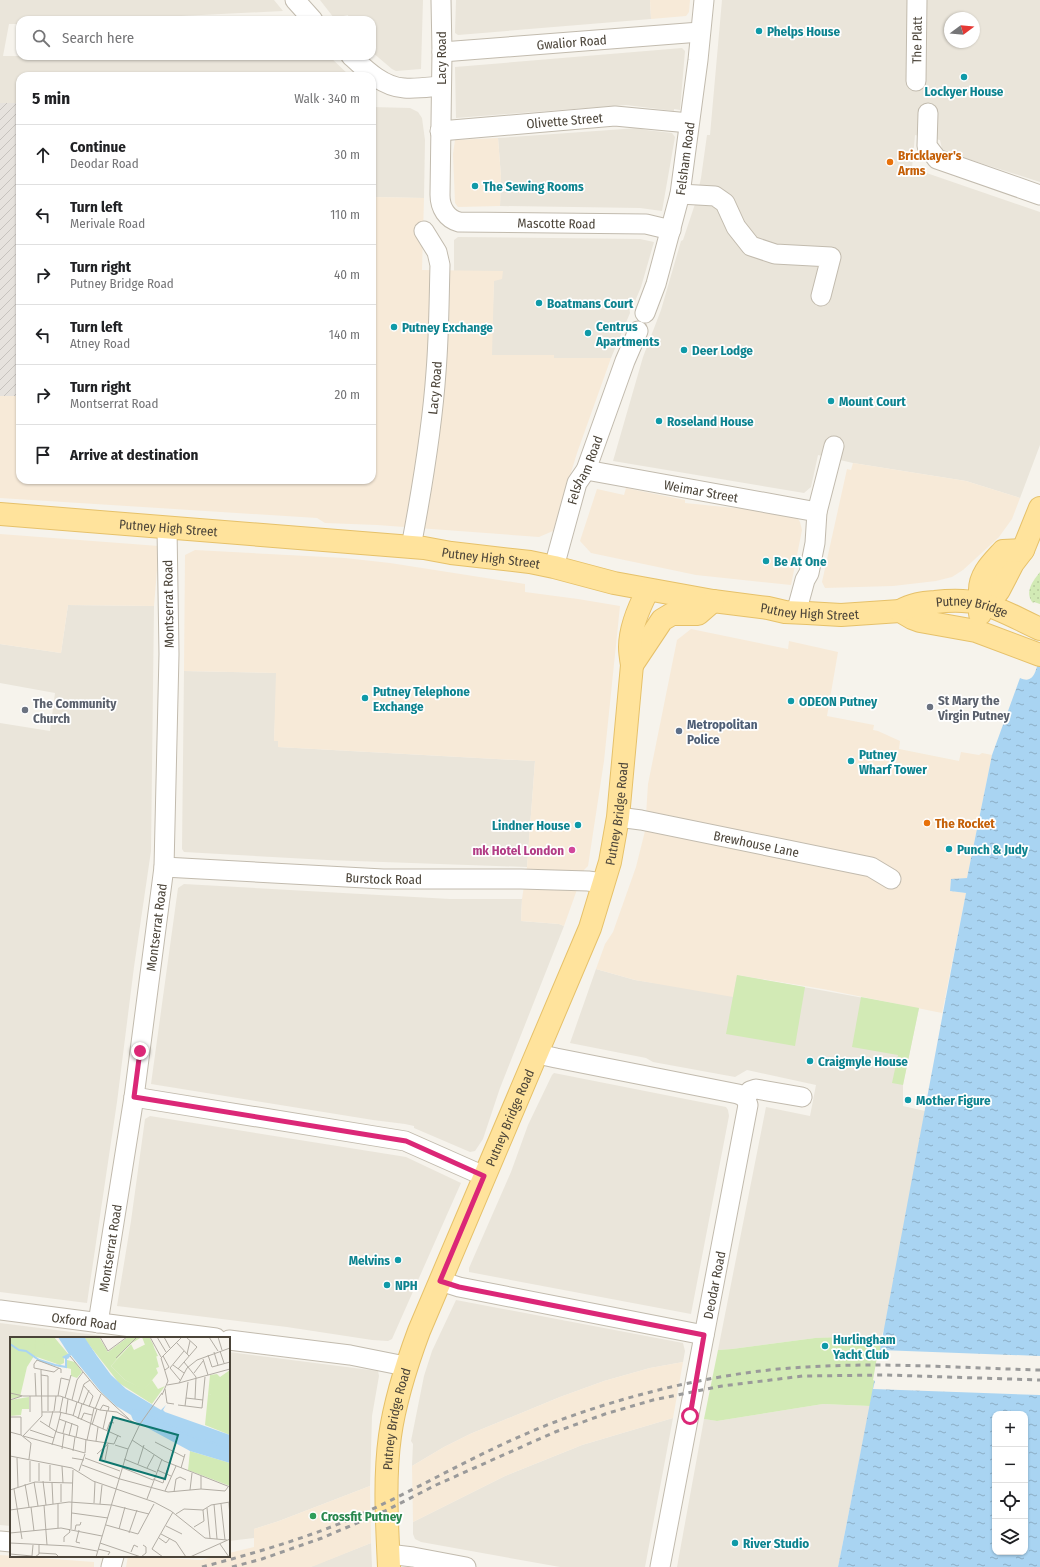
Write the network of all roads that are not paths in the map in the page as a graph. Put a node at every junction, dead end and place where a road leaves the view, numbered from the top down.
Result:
1 (295, 0) edge
2 (441, 0) edge
3 (704, 0) edge
4 (917, 0) edge
5 (307, 16) edge
6 (700, 32) junction
7 (442, 52) junction
8 (355, 60) edge
9 (366, 72) edge
10 (916, 81) dead end
11 (377, 86) edge
12 (441, 86) junction
13 (928, 113) dead end
14 (689, 123) junction
15 (440, 131) junction
16 (680, 194) junction
17 (1040, 195) edge
18 (444, 212) joint
19 (671, 230) junction
20 (424, 231) dead end
21 (821, 296) dead end
22 (645, 313) dead end
23 (638, 331) dead end
24 (834, 446) dead end
25 (586, 470) junction
26 (1040, 508) edge
27 (817, 512) junction
28 (0, 514) edge
29 (167, 528) junction
30 (411, 546) junction
31 (1023, 550) junction
32 (554, 567) junction
33 (648, 590) junction
34 (713, 602) junction
35 (982, 603) junction
36 (900, 611) junction
37 (796, 612) junction
38 (1027, 623) edge
39 (976, 631) junction
40 (1040, 655) edge
41 (632, 665) junction
42 (618, 817) junction
43 (164, 867) junction
44 (891, 879) dead end
45 (603, 883) junction
46 (538, 1054) junction
47 (134, 1097) junction
48 (745, 1097) junction
49 (802, 1097) dead end
50 (484, 1176) junction
51 (440, 1281) junction
52 (0, 1310) edge
53 (98, 1322) junction
54 (142, 1333) edge
55 (704, 1335) junction
56 (201, 1337) edge
57 (230, 1340) edge
58 (406, 1366) junction
59 (0, 1541) edge
60 (10, 1542) edge
61 (114, 1557) edge
62 (389, 1561) edge
63 (111, 1567) edge
64 (466, 1567) edge
65 (660, 1567) edge

1 - 5 street
2 - 7 street, Lacy Road
3 - 6 street, Felsham Road
4 - 10 street, The Platt
6 - 7 street, Gwalior Road
6 - 14 street, Felsham Road
7 - 12 street, Lacy Road
8 - 9 street
11 - 12 street
12 - 15 street, Lacy Road
13 - 17 street
14 - 15 street, Olivette Street
14 - 16 street, Felsham Road
15 - 18 street, Lacy Road
16 - 19 street, Felsham Road
16 - 21 street
18 - 19 street, Mascotte Road
19 - 22 street, Felsham Road
20 - 30 street, Lacy Road
23 - 25 street, Felsham Road
24 - 27 street
25 - 27 street, Weimar Street
25 - 32 street, Felsham Road
26 - 31 main road
27 - 37 street
28 - 29 main road, Putney High Street
29 - 30 main road, Putney High Street
29 - 43 street, Montserrat Road
30 - 32 main road, Putney High Street
31 - 35 main road
31 - 38 main road
32 - 33 main road, Putney High Street
33 - 34 main road, Putney High Street
33 - 41 main road, Putney Bridge Road
34 - 37 main road, Putney High Street
34 - 41 main road, Putney Bridge Road
35 - 36 main road, Putney Bridge
35 - 38 main road, Putney Bridge
35 - 39 main road
36 - 37 main road, Putney High Street
36 - 39 main road
39 - 40 main road, Putney Bridge
41 - 42 main road, Putney Bridge Road
42 - 44 street, Brewhouse Lane
42 - 45 main road, Putney Bridge Road
43 - 45 street, Burstock Road
43 - 47 street, Montserrat Road
45 - 46 main road, Putney Bridge Road
46 - 48 street
46 - 50 main road, Putney Bridge Road
47 - 50 street
47 - 53 street, Montserrat Road
48 - 49 street
48 - 55 street, Deodar Road
50 - 51 main road, Putney Bridge Road
51 - 55 street
51 - 58 main road, Putney Bridge Road
52 - 53 street, Oxford Road
53 - 54 street, Oxford Road
54 - 56 street, Oxford Road
55 - 65 street, Deodar Road
57 - 58 street
58 - 62 main road, Putney Bridge Road
59 - 60 street
61 - 63 street
62 - 64 street

